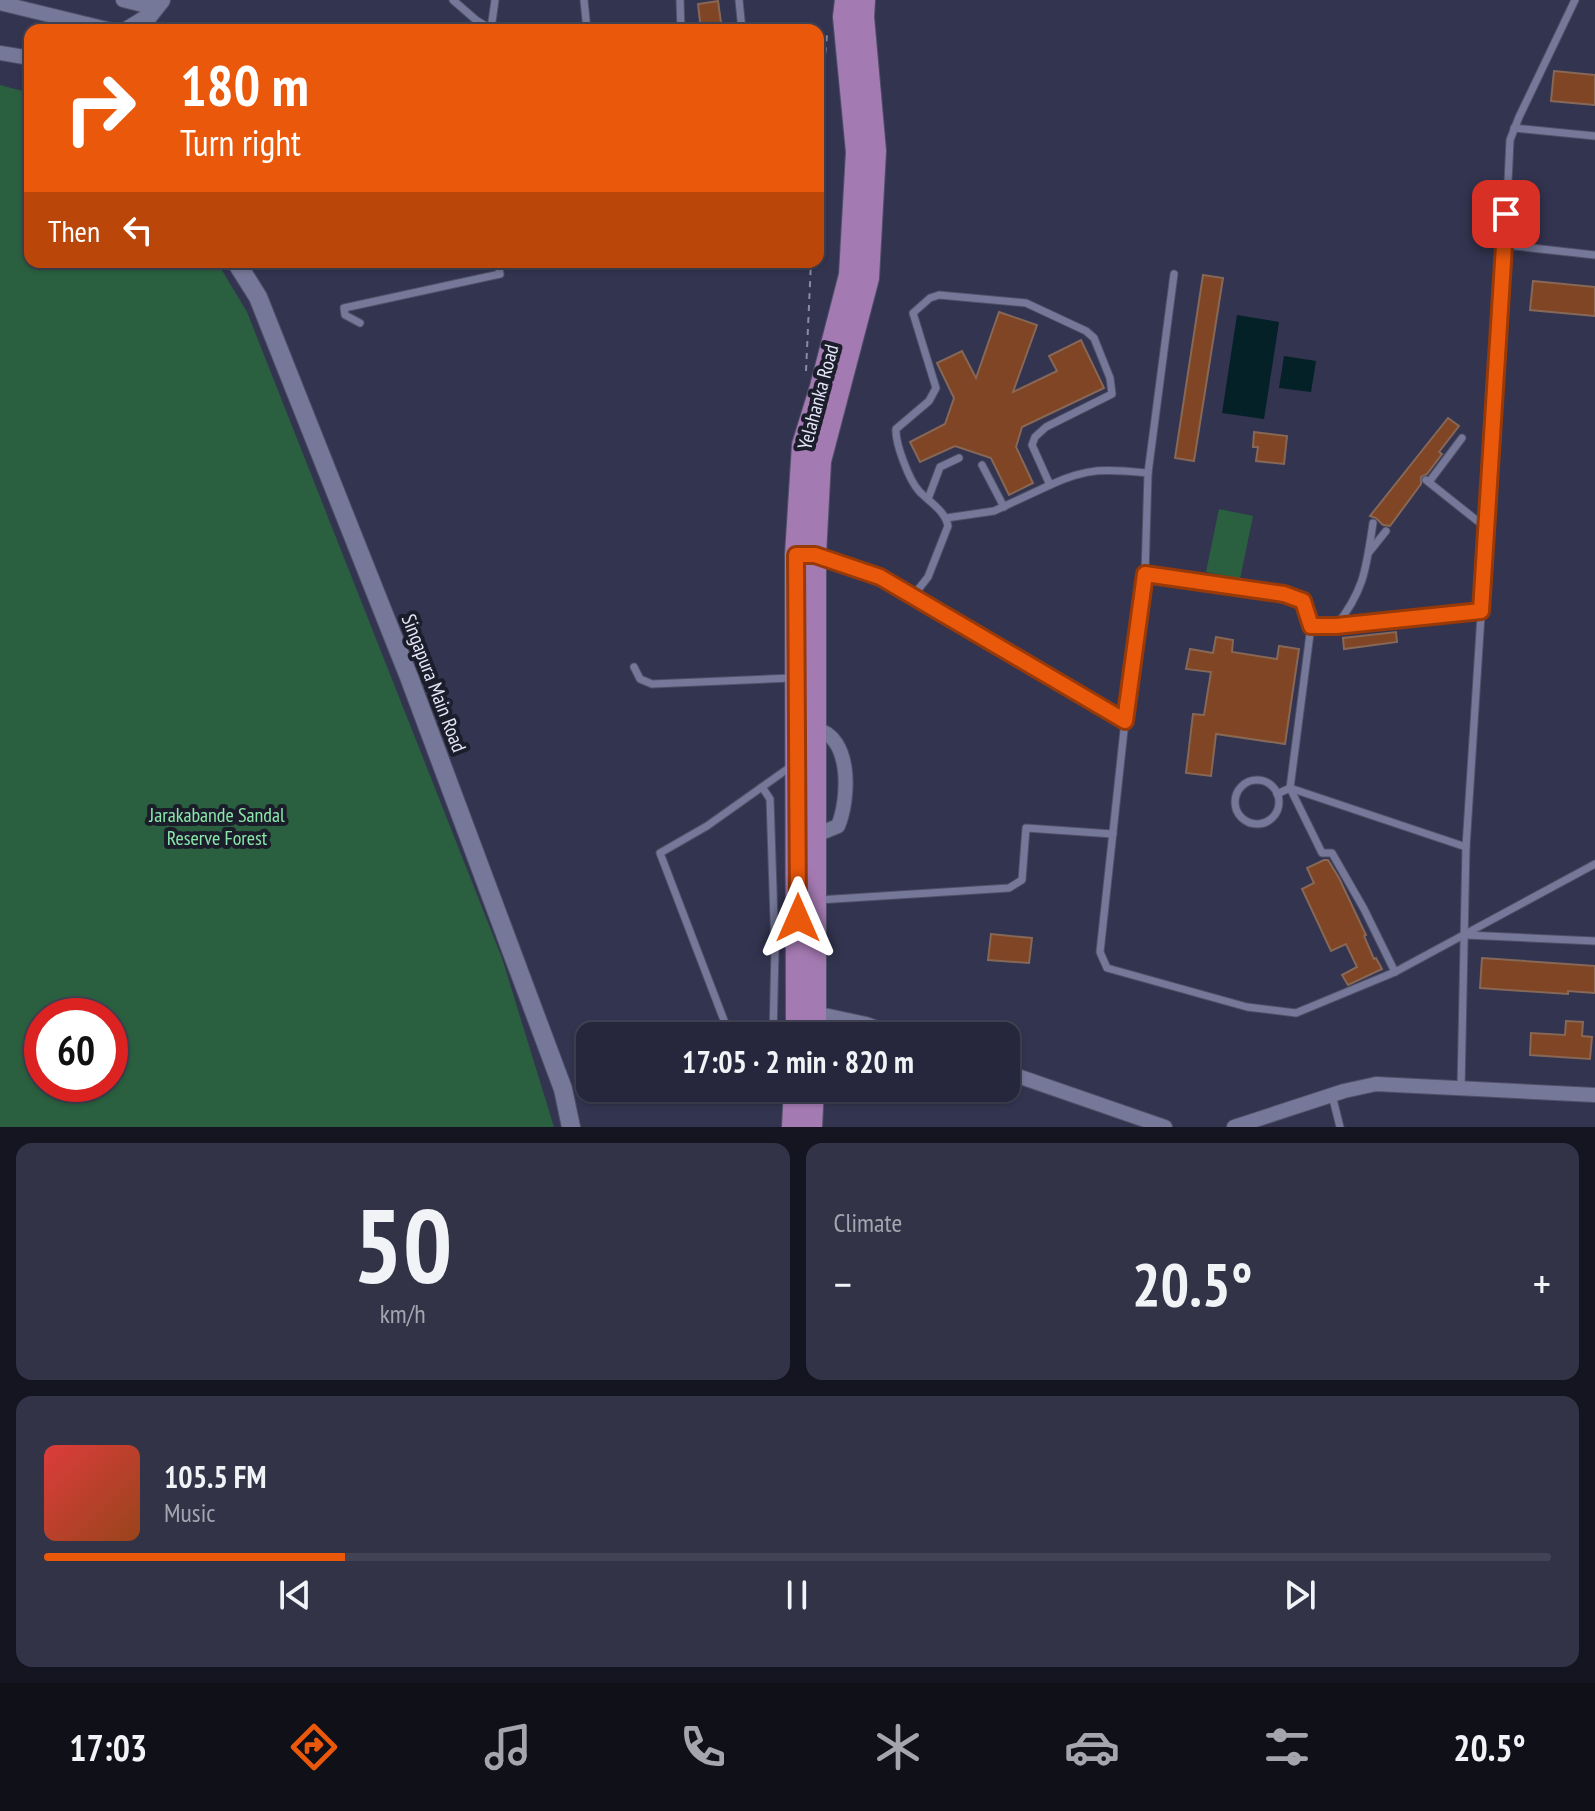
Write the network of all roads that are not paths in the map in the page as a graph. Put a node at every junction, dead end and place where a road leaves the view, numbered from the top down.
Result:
1 (123, 0) edge
2 (453, 0) edge
3 (495, 0) edge
4 (584, 0) edge
5 (680, 0) edge
6 (739, 0) edge
7 (846, 0) edge
8 (864, 0) edge
9 (1575, 0) edge
10 (0, 3) edge
11 (158, 4) edge
12 (86, 24) edge
13 (138, 24) edge
14 (483, 24) edge
15 (492, 24) edge
16 (586, 24) edge
17 (681, 24) edge
18 (741, 24) edge
19 (0, 53) edge
20 (24, 57) edge
21 (1514, 128) junction
22 (1595, 136) edge
23 (1505, 245) junction
24 (1595, 255) edge
25 (240, 268) edge
26 (499, 268) edge
27 (1174, 274) dead end
28 (360, 323) dead end
29 (1462, 438) dead end
30 (959, 458) dead end
31 (982, 465) dead end
32 (1148, 473) junction
33 (1050, 485) junction
34 (928, 499) junction
35 (1004, 507) junction
36 (946, 518) junction
37 (1373, 523) dead end
38 (1485, 527) junction
39 (1386, 531) dead end
40 (1369, 553) junction
41 (806, 555) junction
42 (1145, 574) junction
43 (913, 596) junction
44 (1481, 611) junction
45 (1311, 626) junction
46 (1336, 626) junction
47 (634, 667) dead end
48 (797, 678) junction
49 (1125, 721) junction
50 (797, 762) junction
51 (762, 787) junction
52 (1290, 788) junction
53 (1277, 794) junction
54 (1113, 834) junction
55 (1466, 847) junction
56 (1595, 864) edge
57 (816, 900) junction
58 (1464, 935) junction
59 (1595, 941) edge
60 (1395, 972) junction
61 (807, 1012) junction
62 (725, 1022) edge
63 (773, 1022) edge
64 (803, 1022) edge
65 (810, 1022) edge
66 (846, 1022) edge
67 (1020, 1077) edge
68 (1461, 1088) junction
69 (1332, 1095) junction
70 (1595, 1095) edge
71 (794, 1102) edge
72 (812, 1102) edge
73 (571, 1127) edge
74 (793, 1127) edge
75 (811, 1127) edge
76 (1165, 1127) edge
77 (1234, 1127) edge
78 (1340, 1127) edge

1 - 11 street
2 - 14 lane
3 - 15 lane
4 - 16 lane
5 - 17 lane
6 - 18 lane
7 - 41 main road, Yelahanka Road
8 - 41 main road, Yelahanka Road
9 - 21 lane
10 - 12 street
11 - 13 street
19 - 20 street
21 - 22 lane
21 - 23 lane
23 - 24 lane
23 - 38 lane
25 - 73 street, Singapura Main Road
26 - 28 lane
27 - 32 lane
29 - 38 lane
30 - 34 lane
31 - 35 lane
32 - 33 lane
32 - 42 lane
33 - 34 lane
33 - 35 lane
34 - 36 lane
35 - 36 lane
36 - 43 lane
37 - 40 lane
38 - 44 lane
39 - 40 lane
40 - 46 lane
41 - 43 lane
41 - 48 main road, Yelahanka Road
41 - 57 main road, Yelahanka Road
42 - 45 lane
42 - 49 lane
43 - 49 lane
44 - 46 lane
44 - 55 lane
45 - 46 lane
45 - 52 lane
47 - 48 lane
48 - 50 main road, Yelahanka Road
49 - 54 lane
50 - 51 lane
50 - 61 main road, Yelahanka Road
51 - 62 lane
51 - 63 lane
52 - 53 lane
52 - 55 lane
52 - 60 lane
53 - 53 lane
54 - 57 lane
54 - 60 lane
55 - 58 lane
56 - 58 lane
57 - 61 main road, Yelahanka Road
58 - 59 lane
58 - 60 lane
58 - 68 lane
61 - 64 main road, Yelahanka Road
61 - 65 main road, Yelahanka Road
61 - 66 street
67 - 76 street
68 - 69 street
68 - 70 street
69 - 77 street
69 - 78 lane
71 - 74 main road
72 - 75 main road

